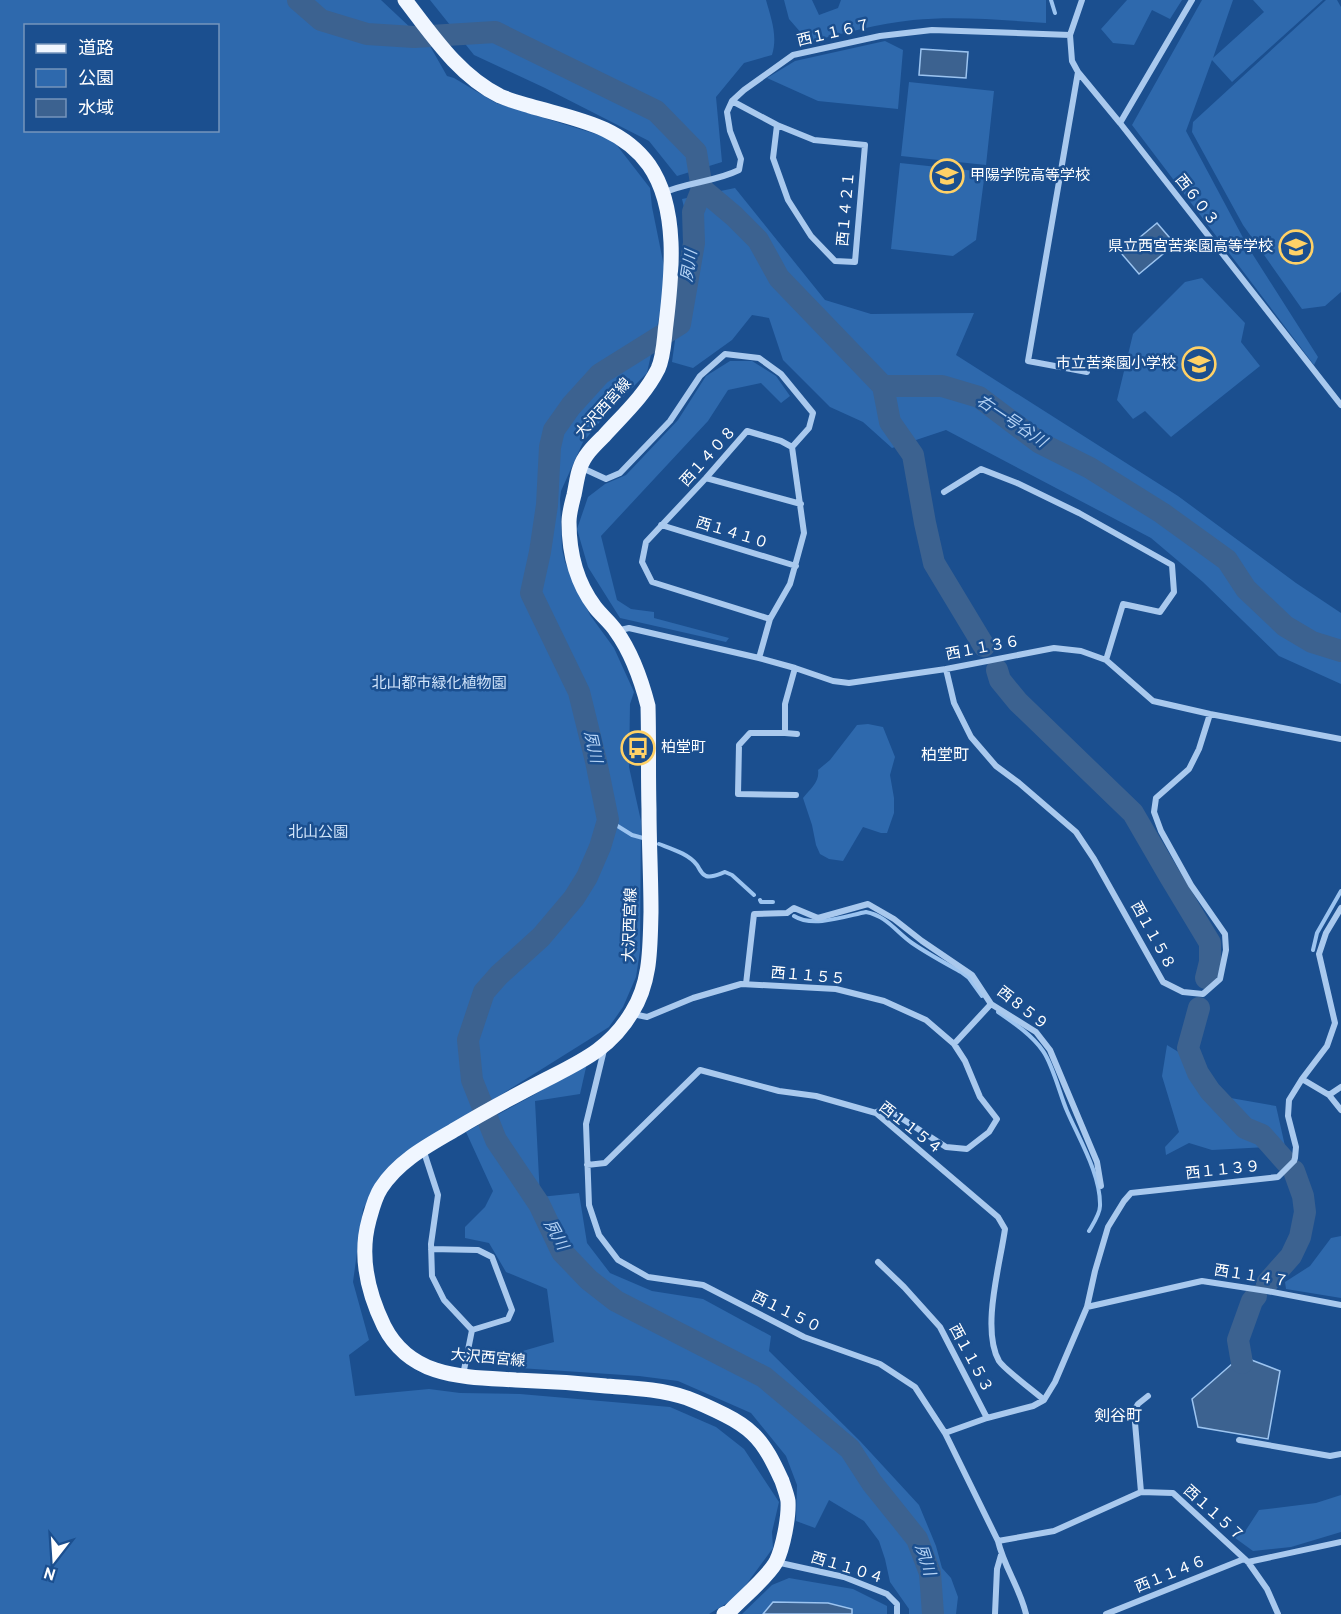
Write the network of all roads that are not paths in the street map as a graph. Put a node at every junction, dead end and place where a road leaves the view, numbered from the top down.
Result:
1 (1082, 0) edge
2 (1192, 0) edge
3 (406, 2) edge
4 (1070, 35) junction
5 (1078, 72) junction
6 (732, 101) junction
7 (1120, 123) junction
8 (777, 125) junction
9 (670, 190) junction
10 (1087, 372) dead end
11 (1341, 405) edge
12 (792, 447) junction
13 (580, 467) junction
14 (706, 478) junction
15 (944, 492) dead end
16 (801, 504) junction
17 (661, 525) junction
18 (796, 566) junction
19 (770, 619) junction
20 (616, 631) junction
21 (759, 658) junction
22 (1106, 660) junction
23 (795, 668) junction
24 (946, 669) junction
25 (1210, 714) junction
26 (784, 734) junction
27 (797, 734) dead end
28 (1341, 739) edge
29 (796, 795) dead end
30 (1340, 912) edge
31 (746, 984) junction
32 (992, 1004) junction
33 (632, 1014) junction
34 (606, 1044) junction
35 (954, 1044) junction
36 (1302, 1079) junction
37 (1341, 1087) edge
38 (1329, 1095) junction
39 (1341, 1110) edge
40 (876, 1113) junction
41 (423, 1148) junction
42 (587, 1165) junction
43 (1101, 1186) dead end
44 (431, 1249) junction
45 (878, 1262) dead end
46 (1341, 1305) edge
47 (1087, 1307) junction
48 (472, 1330) junction
49 (462, 1376) junction
50 (1148, 1396) dead end
51 (1044, 1400) junction
52 (987, 1418) junction
53 (945, 1433) junction
54 (1239, 1440) dead end
55 (1341, 1454) edge
56 (1141, 1492) junction
57 (998, 1541) junction
58 (1340, 1544) edge
59 (1001, 1555) junction
60 (1246, 1561) junction
61 (775, 1562) junction
62 (724, 1614) edge
63 (897, 1614) edge
64 (995, 1614) edge
65 (1026, 1614) edge
66 (1106, 1614) edge
67 (1278, 1614) edge

1 - 4 street
2 - 7 street
3 - 9 main road, 大沢西宮線
4 - 5 street
4 - 6 street, 西１１６７
5 - 7 street, 西６０３
5 - 10 street
6 - 8 street, 西１４２１
6 - 9 street
7 - 11 street, 西６０３
8 - 8 street, 西１４２１
9 - 13 main road, 大沢西宮線
12 - 13 street
12 - 14 street, 西１４０８
12 - 16 street
13 - 20 main road, 大沢西宮線
14 - 16 street
14 - 17 street, 西１４０８
15 - 22 street
16 - 18 street
17 - 18 street, 西１４１０
17 - 19 street, 西１４０８
18 - 19 street
19 - 21 street
20 - 21 street, 西１１３６
20 - 33 main road, 大沢西宮線
21 - 23 street, 西１１３６
22 - 24 street, 西１１３６
22 - 25 street, 西１１３６
23 - 24 street, 西１１３６
23 - 26 street
24 - 25 street, 西１１５８
25 - 28 street, 西１１３６
26 - 27 street
26 - 29 street
30 - 36 street, 西１１３９
31 - 32 street, 西８５９
31 - 33 street, 西１１５５
31 - 35 street, 西１１５５
32 - 35 street
32 - 43 street, 西８５９
33 - 34 main road, 大沢西宮線
34 - 41 main road, 大沢西宮線
34 - 42 street, 西１１５０
35 - 40 street, 西１１５５
36 - 38 street
36 - 47 street, 西１１３９
37 - 38 street
38 - 39 street
40 - 42 street, 西１１５４
40 - 51 street, 西１１５４
41 - 44 street
41 - 49 main road, 大沢西宮線
42 - 53 street, 西１１５０
44 - 48 street
44 - 48 street
45 - 52 street, 西１１５３
46 - 47 street, 西１１４７
47 - 51 street, 西１１３９
48 - 49 street
49 - 61 main road, 大沢西宮線
50 - 56 street
51 - 52 street
52 - 53 street
53 - 57 street, 西１１５０
54 - 55 street
56 - 57 street, 西１１５７
56 - 60 street, 西１１５７
57 - 59 street, 西１１５０
58 - 60 street, 西１１４６
59 - 64 street
59 - 65 street, 西１１５０
60 - 66 street, 西１１４６
60 - 67 street, 西１１５７
61 - 62 main road, 大沢西宮線
61 - 63 street, 西１１０４

